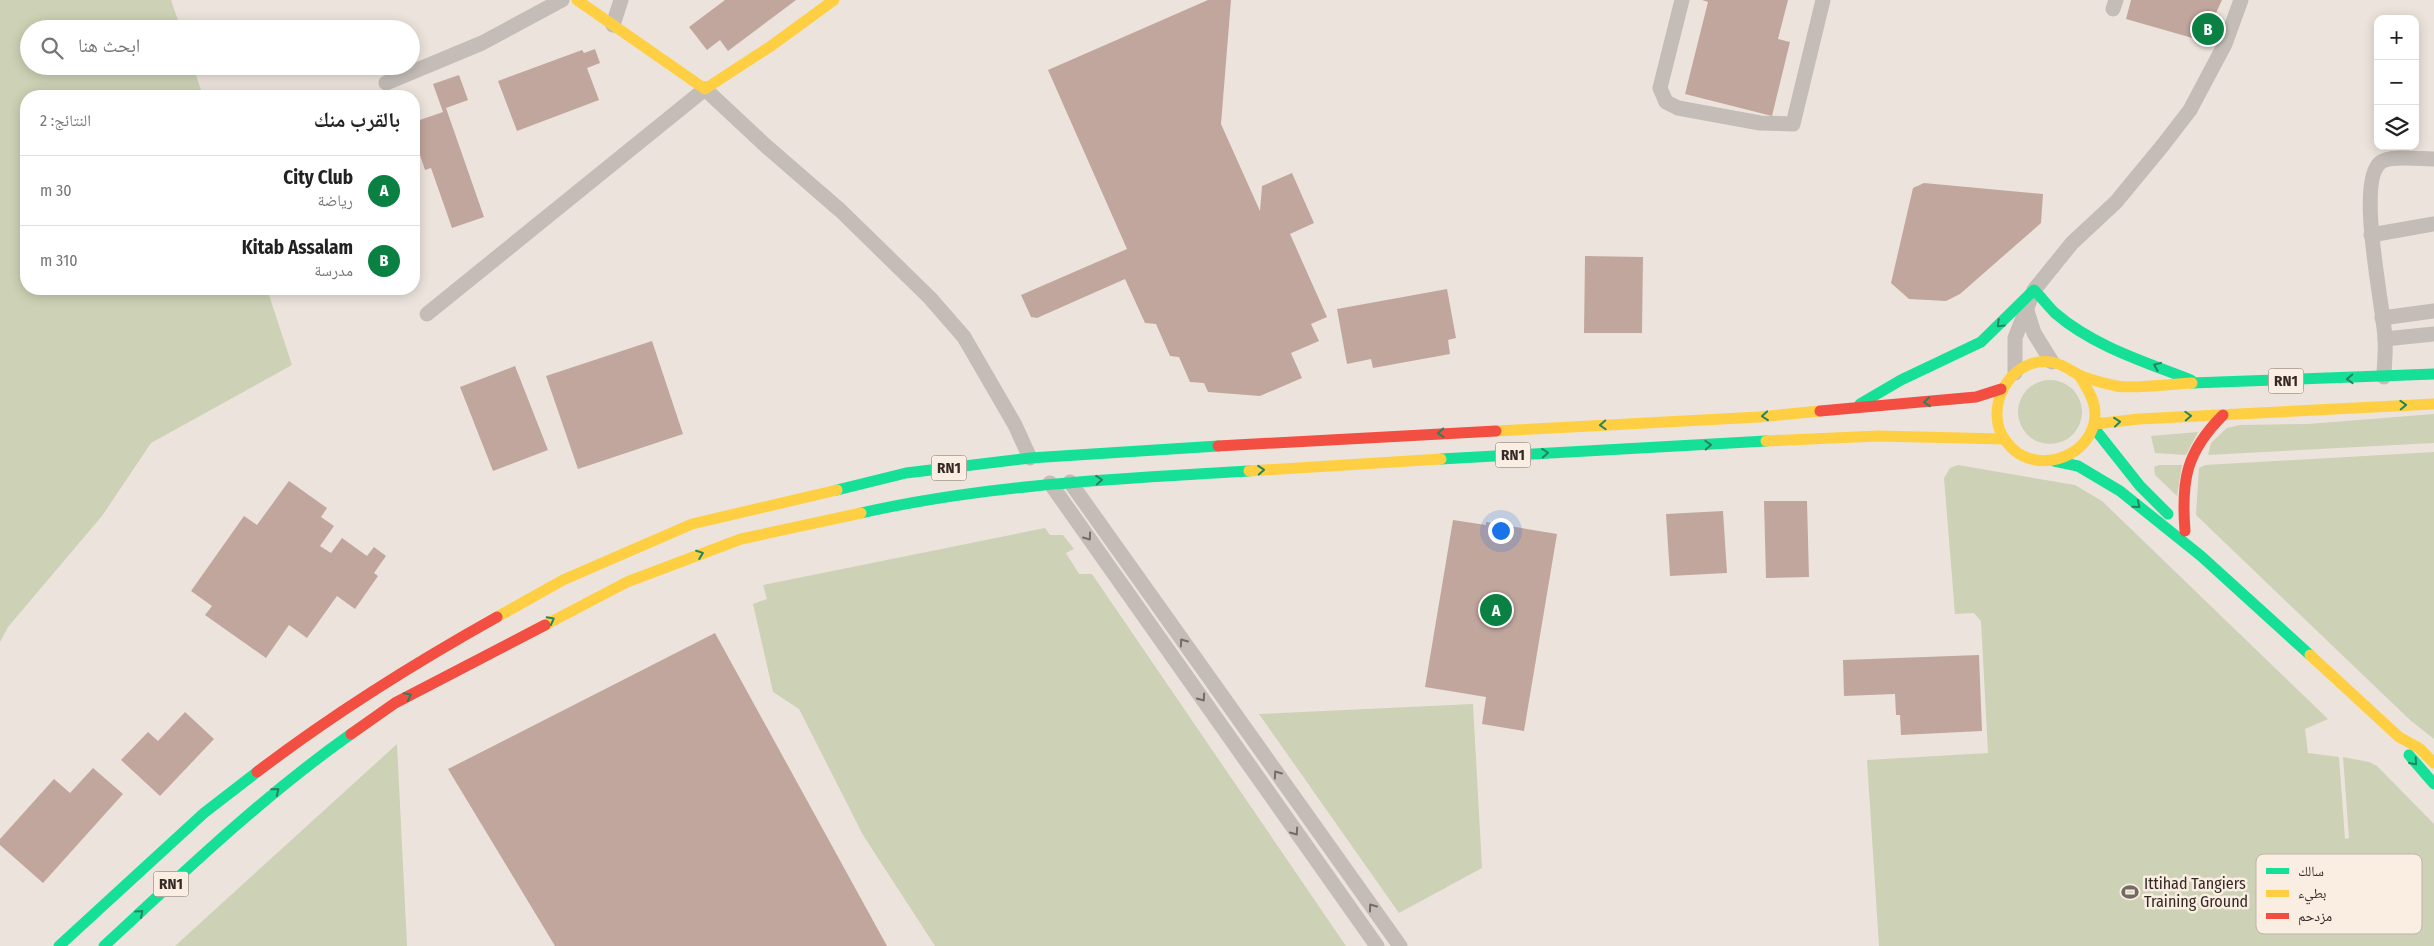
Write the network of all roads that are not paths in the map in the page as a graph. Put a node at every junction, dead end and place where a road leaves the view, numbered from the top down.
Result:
1 (562, 0) edge
2 (577, 0) edge
3 (621, 0) edge
4 (834, 0) edge
5 (1682, 0) edge
6 (1823, 0) edge
7 (2241, 0) edge
8 (613, 25) junction
9 (420, 69) edge
10 (405, 75) edge
11 (386, 83) dead end
12 (705, 89) junction
13 (2434, 158) edge
14 (2434, 224) edge
15 (2371, 235) junction
16 (2034, 290) junction
17 (2027, 311) junction
18 (2434, 311) edge
19 (426, 314) dead end
20 (2382, 318) junction
21 (2434, 334) edge
22 (2385, 339) junction
23 (2052, 362) junction
24 (2015, 373) junction
25 (2079, 374) junction
26 (2434, 374) edge
27 (2384, 377) junction
28 (2202, 384) junction
29 (2002, 389) junction
30 (2434, 404) edge
31 (1852, 408) junction
32 (2223, 414) junction
33 (2094, 426) junction
34 (2003, 439) junction
35 (1030, 458) junction
36 (2054, 461) junction
37 (1070, 482) junction
38 (1050, 483) junction
39 (2185, 531) junction
40 (2201, 556) junction
41 (2399, 737) junction
42 (2434, 763) edge
43 (2434, 784) edge
44 (60, 946) edge
45 (104, 946) edge
46 (1377, 946) edge
47 (1400, 946) edge

1 - 9 street
2 - 8 main road
3 - 8 street
4 - 12 main road
5 - 6 street
7 - 16 street
8 - 12 main road
10 - 11 street
12 - 19 street
12 - 35 street
13 - 15 street
14 - 15 street
15 - 20 street
16 - 17 street
28 -> 16 main road
16 -> 31 main road
17 - 23 street
17 - 24 street
18 - 20 street
20 - 22 street
21 - 22 street
22 - 27 street
23 - 24 main road
23 - 25 main road, RN1
24 - 29 main road
25 - 28 main road, RN1
25 - 33 main road
26 - 27 main road, RN1
27 -> 28 main road, RN1
29 -> 31 main road, RN1
29 - 34 main road
32 -> 30 main road, RN1
31 -> 35 main road, RN1
33 -> 32 main road, RN1
32 - 39 main road
33 - 36 main road
33 - 39 main road
34 - 36 main road
37 -> 34 main road, RN1
35 - 44 main road, RN1
36 -> 40 main road
37 - 38 main road, RN1
47 -> 37 street
45 -> 38 main road, RN1
38 -> 46 street
39 - 40 main road
40 - 41 main road
41 - 42 main road
41 -> 43 main road

